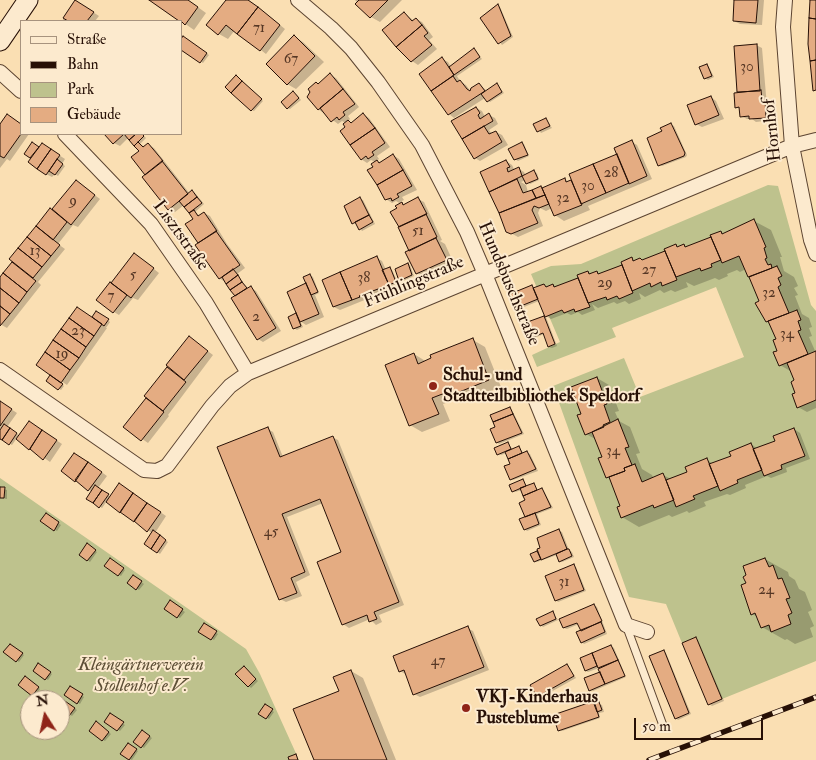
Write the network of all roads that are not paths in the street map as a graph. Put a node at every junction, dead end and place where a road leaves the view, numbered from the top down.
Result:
1 (28, 0) edge
2 (298, 0) edge
3 (785, 0) edge
4 (0, 41) edge
5 (0, 72) edge
6 (20, 90) edge
7 (66, 135) edge
8 (816, 140) edge
9 (792, 146) junction
10 (816, 254) edge
11 (485, 274) junction
12 (0, 370) edge
13 (248, 373) junction
14 (626, 625) junction
15 (647, 632) dead end
16 (664, 728) dead end

1 - 4 street
2 - 11 street, Hundsbuschstraße
3 - 9 street, Hornhof
5 - 6 street
7 - 13 street, Lisztstraße
8 - 9 street, Frühlingstraße
9 - 10 street, Hornhof
9 - 11 street, Frühlingstraße
11 - 13 street, Frühlingstraße
11 - 14 street, Hundsbuschstraße
12 - 13 street, Frühlingstraße
14 - 15 street
14 - 16 lane

